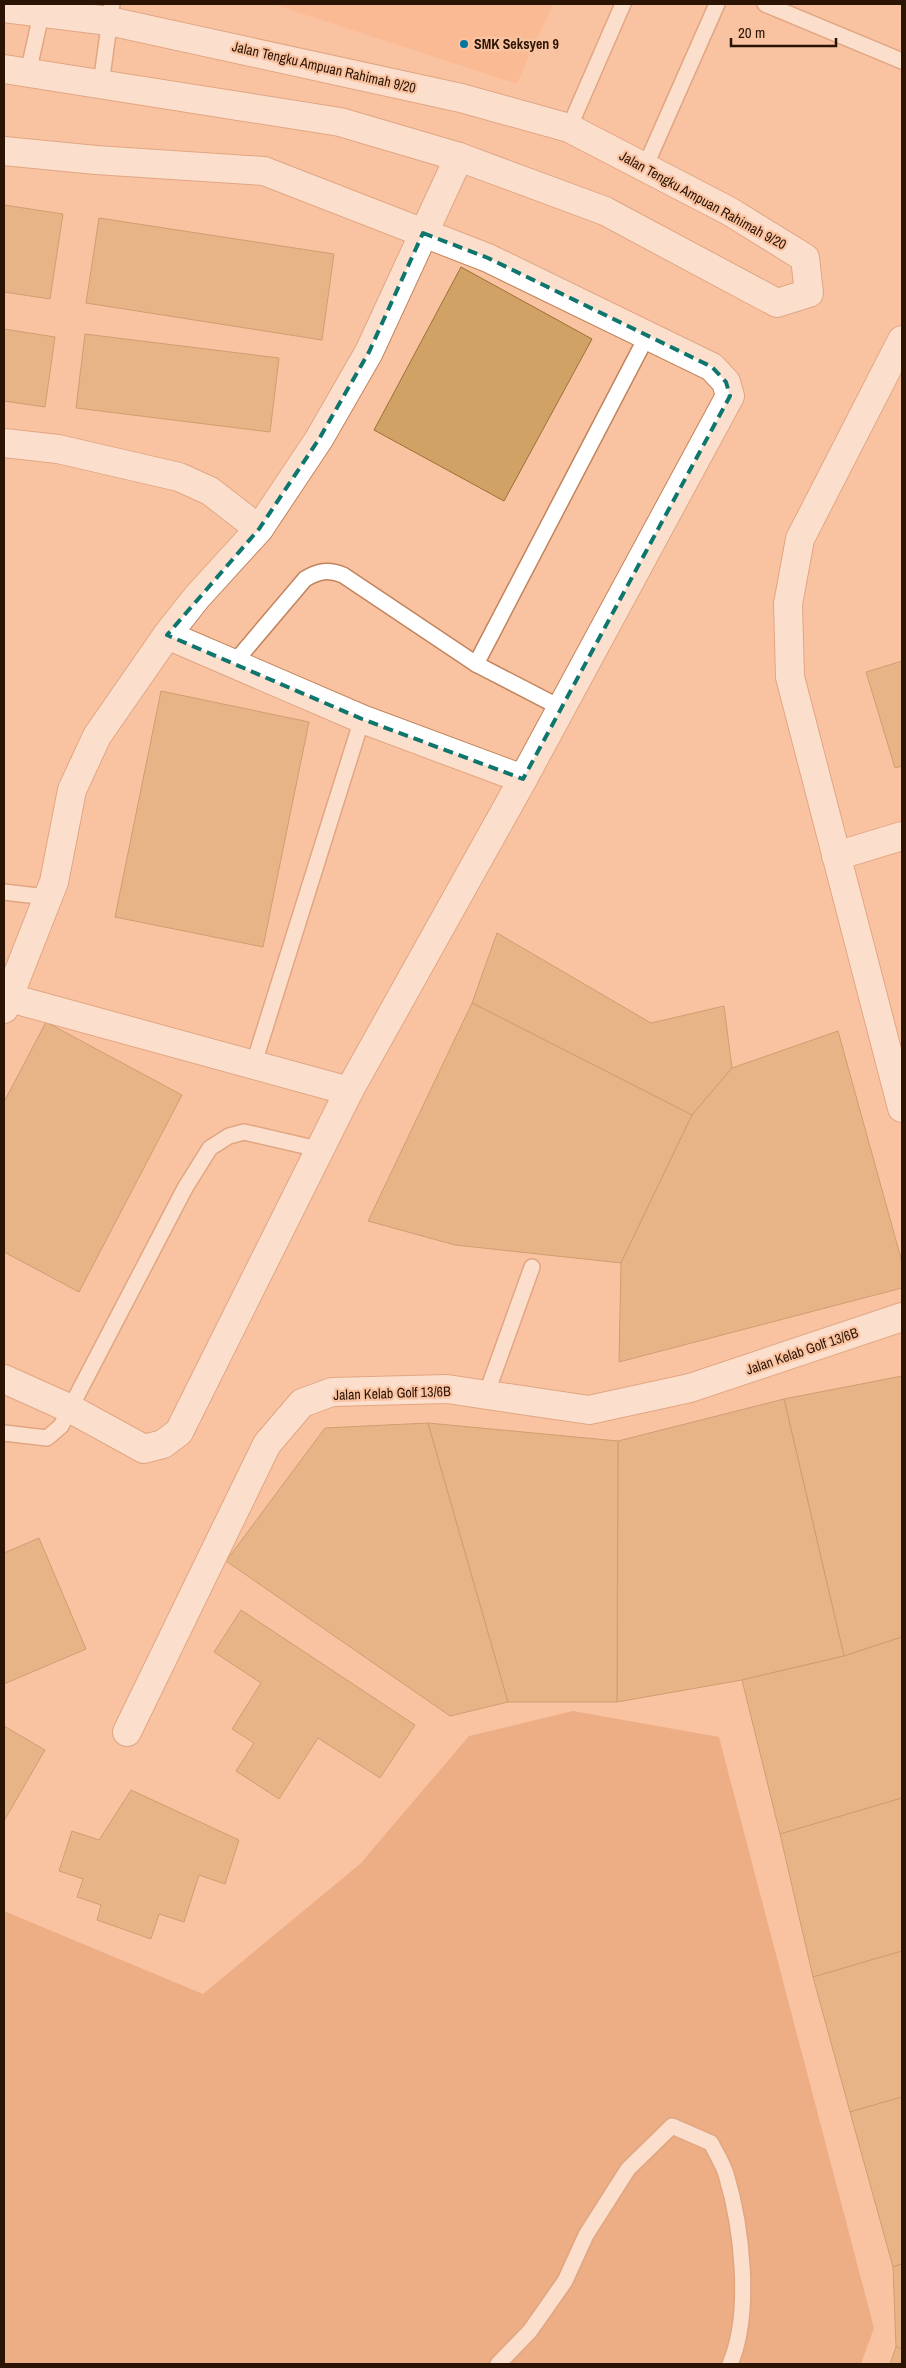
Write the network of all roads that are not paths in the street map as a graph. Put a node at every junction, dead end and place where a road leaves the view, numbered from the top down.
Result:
1 (623, 4) edge
2 (717, 4) edge
3 (765, 4) edge
4 (4, 8) edge
5 (43, 8) edge
6 (111, 12) edge
7 (902, 61) edge
8 (16, 71) edge
9 (101, 84) junction
10 (569, 128) junction
11 (4, 151) edge
12 (460, 158) junction
13 (645, 167) junction
14 (423, 233) junction
15 (647, 336) junction
16 (902, 340) edge
17 (894, 378) edge
18 (4, 443) edge
19 (259, 528) junction
20 (167, 635) junction
21 (233, 664) junction
22 (476, 664) junction
23 (561, 708) junction
24 (362, 719) junction
25 (523, 779) junction
26 (902, 836) edge
27 (836, 856) junction
28 (4, 892) edge
29 (46, 898) junction
30 (7, 1004) edge
31 (254, 1063) junction
32 (349, 1091) junction
33 (902, 1108) edge
34 (318, 1149) junction
35 (532, 1267) dead end
36 (902, 1317) edge
37 (4, 1379) edge
38 (486, 1395) junction
39 (71, 1409) junction
40 (4, 1433) edge
41 (127, 1732) dead end
42 (498, 2364) edge
43 (730, 2364) edge

1 - 10 lane
2 - 13 lane
3 - 7 lane
4 - 5 street, Jalan Tengku Ampuan Rahimah 9/20
5 - 6 street, Jalan Tengku Ampuan Rahimah 9/20
5 - 8 lane
6 - 9 lane
6 - 10 street, Jalan Tengku Ampuan Rahimah 9/20
8 - 9 street, Jalan Tengku Ampuan Rahimah 9/20
9 - 12 street, Jalan Tengku Ampuan Rahimah 9/20
10 - 13 street, Jalan Tengku Ampuan Rahimah 9/20
11 - 14 street
12 - 13 street, Jalan Tengku Ampuan Rahimah 9/20
12 - 14 street
14 - 15 street
14 - 19 street
15 - 22 lane
15 - 23 street
16 - 17 street
17 - 27 street
18 - 19 street
19 - 20 street
20 - 21 street
20 - 29 street
21 - 22 lane
21 - 24 street
22 - 23 lane
23 - 25 street
24 - 25 street
24 - 31 lane
25 - 32 street
26 - 27 street
27 - 33 street
28 - 29 lane
29 - 30 street
30 - 31 street
31 - 32 street
32 - 34 street
34 - 39 lane
34 - 39 street
35 - 38 lane
36 - 38 street, Jalan Kelab Golf 13/6B
37 - 39 street
38 - 41 street, Jalan Kelab Golf 13/6B
39 - 40 lane
42 - 43 lane

